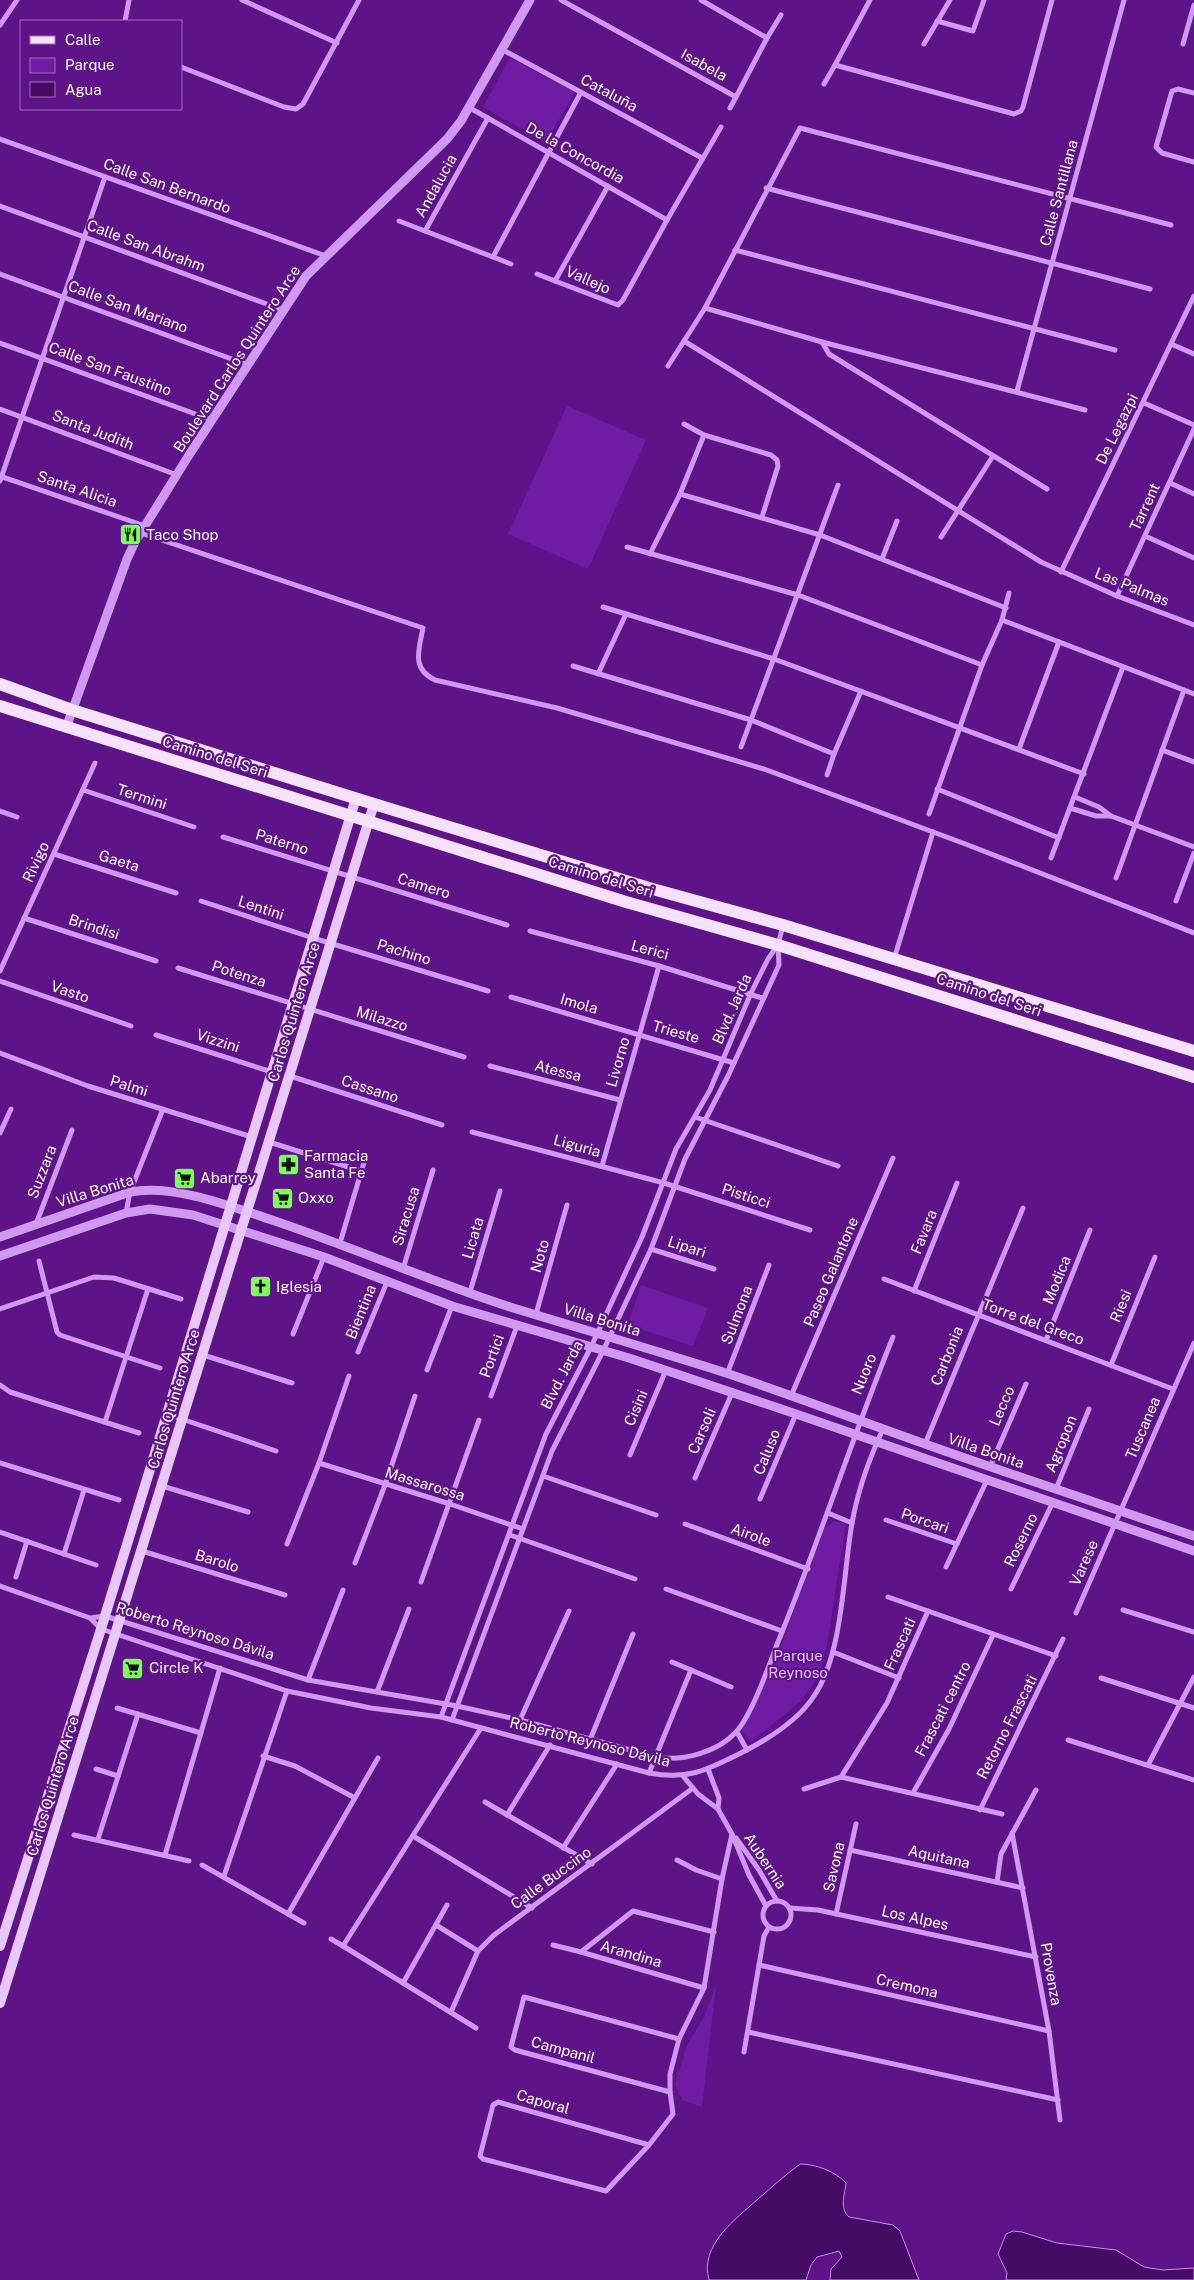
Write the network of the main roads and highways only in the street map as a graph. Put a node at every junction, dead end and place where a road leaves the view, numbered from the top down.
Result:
1 (0, 684) edge
2 (0, 706) edge
3 (356, 798) junction
4 (374, 804) junction
5 (351, 816) junction
6 (369, 822) junction
7 (649, 888) junction
8 (626, 902) junction
9 (1194, 1051) edge
10 (1194, 1077) edge
11 (38, 1824) junction
12 (55, 1830) junction
13 (0, 1946) edge
14 (0, 2003) edge

1 - 3 main road, Camino del Seri
2 - 5 main road, Camino del Seri
3 - 4 main road, Camino del Seri
3 - 5 main road, Carlos Quintero Arce
4 - 6 main road, Carlos Quintero Arce
4 - 7 main road, Camino del Seri
5 - 6 main road, Camino del Seri
5 - 11 main road, Carlos Quintero Arce
6 - 8 main road, Camino del Seri
6 - 12 main road, Carlos Quintero Arce
7 - 8 main road
7 - 9 main road, Camino del Seri
8 - 10 main road, Camino del Seri
11 - 12 main road
11 - 13 main road, Carlos Quintero Arce
12 - 14 main road, Carlos Quintero Arce

